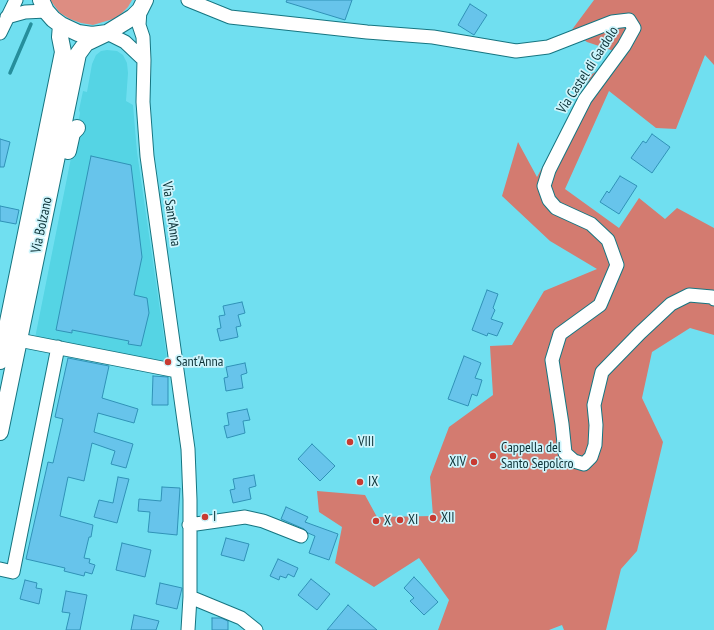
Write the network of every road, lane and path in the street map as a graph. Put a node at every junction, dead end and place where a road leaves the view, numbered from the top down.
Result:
1 (16, 0) edge
2 (188, 0) edge
3 (142, 5) edge
4 (43, 6) edge
5 (8, 17) junction
6 (61, 25) junction
7 (0, 33) edge
8 (107, 33) junction
9 (144, 60) junction
10 (77, 128) dead end
11 (44, 216) junction
12 (714, 299) edge
13 (19, 340) junction
14 (58, 347) junction
15 (0, 361) edge
16 (177, 371) junction
17 (0, 432) edge
18 (189, 525) junction
19 (301, 536) dead end
20 (0, 569) edge
21 (190, 597) junction
22 (188, 630) edge
23 (256, 630) edge

1 - 5 street
2 - 12 street, Via Castel di Gardolo
3 - 8 main road, Via Bolzano
3 - 9 street, Via Sant'Anna
4 - 5 street
4 - 6 main road
5 - 7 street
6 - 8 main road
6 - 15 main road, Via Bolzano
8 - 9 street
8 - 11 main road, Via Bolzano
9 - 16 street, Via Sant'Anna
10 - 11 main road
11 - 13 main road, Via Bolzano
13 - 14 street
13 - 17 main road, Via Bolzano
14 - 16 street
14 - 20 street
16 - 18 street, Via Sant'Anna
18 - 19 street
18 - 21 street, Via Sant'Anna
21 - 22 street, Via Sant'Anna
21 - 23 street

